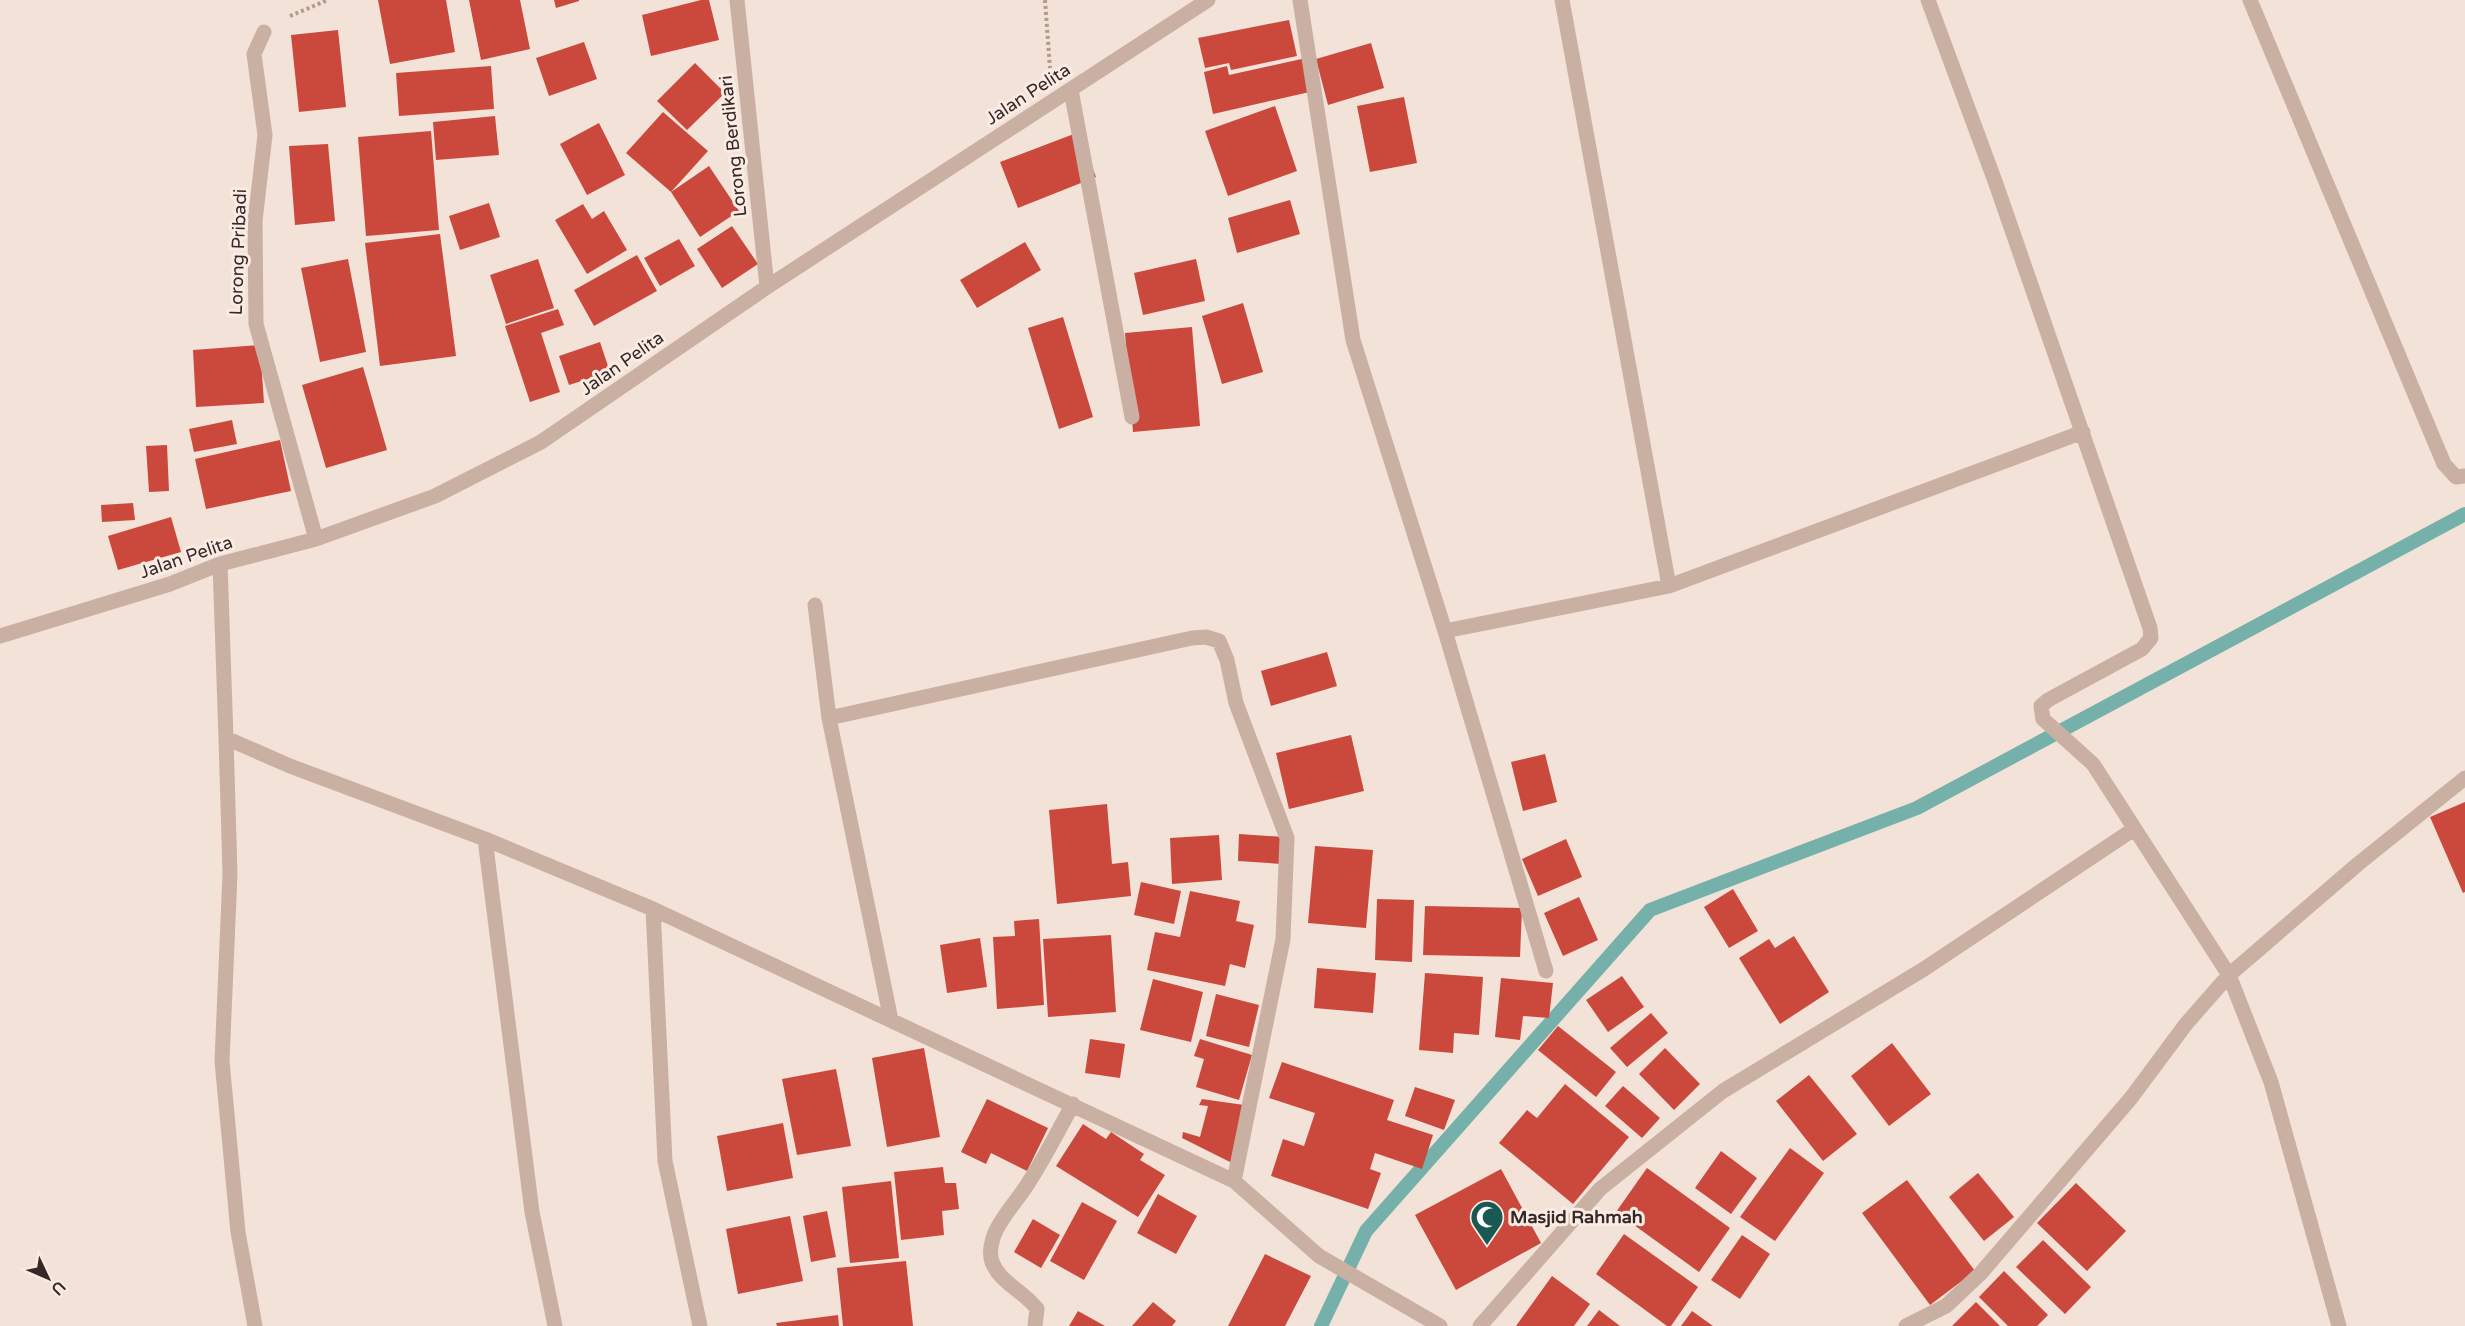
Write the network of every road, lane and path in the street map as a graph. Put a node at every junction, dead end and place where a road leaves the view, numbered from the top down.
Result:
1 (328, 0) edge
2 (737, 0) edge
3 (1046, 0) edge
4 (1208, 0) edge
5 (1300, 0) edge
6 (1562, 0) edge
7 (1928, 0) edge
8 (2250, 0) edge
9 (264, 32) joint
10 (1071, 90) junction
11 (1052, 102) junction
12 (767, 287) junction
13 (1132, 417) dead end
14 (2083, 432) junction
15 (2465, 476) edge
16 (316, 539) junction
17 (220, 564) junction
18 (1669, 586) junction
19 (815, 604) dead end
20 (1445, 632) junction
21 (0, 636) edge
22 (829, 718) junction
23 (226, 738) junction
24 (2465, 778) edge
25 (2134, 829) junction
26 (485, 839) junction
27 (653, 909) junction
28 (1546, 971) dead end
29 (2229, 975) junction
30 (891, 1020) junction
31 (1073, 1104) junction
32 (1234, 1180) junction
33 (255, 1326) edge
34 (555, 1326) edge
35 (700, 1326) edge
36 (1035, 1326) edge
37 (1440, 1326) edge
38 (1480, 1326) edge
39 (1906, 1326) edge
40 (2339, 1326) edge

1 - 9 path
2 - 12 street, Lorong Berdikari
3 - 11 path
4 - 10 street, Jalan Pelita
5 - 20 street
6 - 18 street
7 - 14 street
8 - 15 street
9 - 16 street, Lorong Pribadi
10 - 11 street, Jalan Pelita
10 - 13 street
11 - 12 street, Jalan Pelita
12 - 16 street, Jalan Pelita
14 - 18 street
14 - 25 street
16 - 17 street, Jalan Pelita
17 - 21 street, Jalan Pelita
17 - 23 street
18 - 20 street
19 - 22 street
20 - 28 street
22 - 30 street
22 - 32 street
23 - 26 street
23 - 33 street
24 - 29 street
25 - 29 street
25 - 38 street
26 - 27 street
26 - 34 street
27 - 30 street
27 - 35 street
29 - 39 street
29 - 40 street
30 - 31 street
31 - 32 street
31 - 36 street
32 - 37 street

